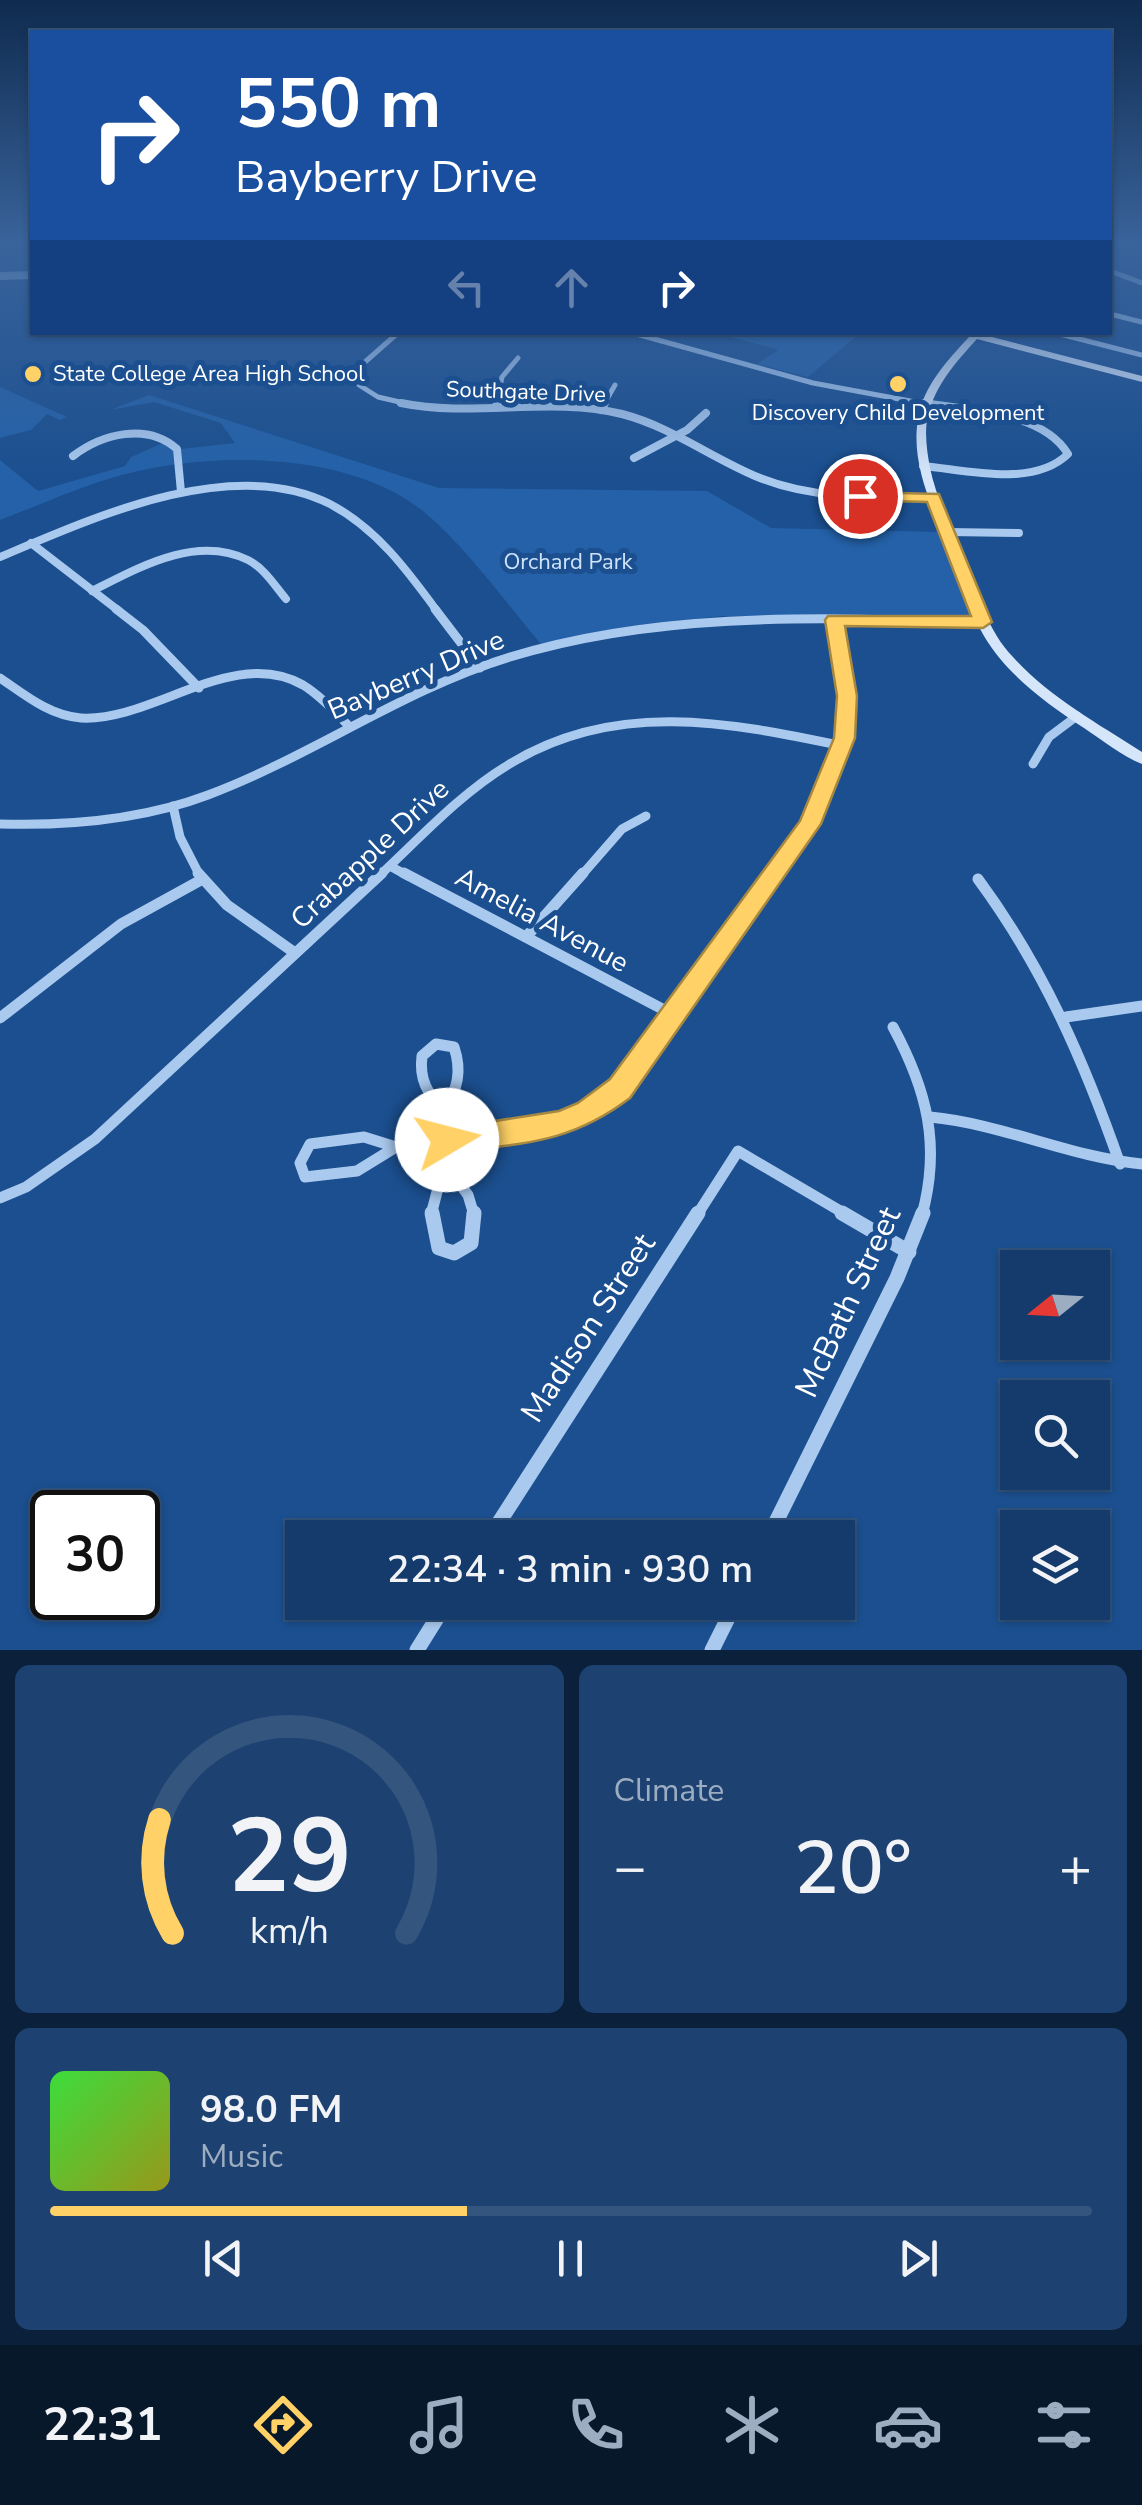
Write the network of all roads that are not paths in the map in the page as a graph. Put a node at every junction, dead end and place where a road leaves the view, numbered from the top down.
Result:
1 (395, 335) edge
2 (640, 335) edge
3 (976, 335) edge
4 (981, 335) edge
5 (1064, 335) edge
6 (1142, 355) edge
7 (518, 358) dead end
8 (1142, 379) edge
9 (615, 384) dead end
10 (925, 404) junction
11 (496, 407) junction
12 (601, 407) junction
13 (706, 413) dead end
14 (678, 435) junction
15 (72, 456) dead end
16 (634, 458) dead end
17 (923, 466) junction
18 (181, 492) junction
19 (934, 497) junction
20 (947, 532) junction
21 (1018, 533) dead end
22 (31, 544) junction
23 (0, 557) edge
24 (92, 591) junction
25 (286, 599) dead end
26 (834, 620) junction
27 (983, 622) junction
28 (480, 668) junction
29 (0, 678) edge
30 (199, 688) junction
31 (1078, 716) junction
32 (348, 726) junction
33 (842, 746) junction
34 (1142, 759) edge
35 (1033, 764) dead end
36 (174, 806) junction
37 (646, 816) dead end
38 (0, 824) edge
39 (390, 866) junction
40 (978, 879) dead end
41 (202, 880) junction
42 (526, 937) junction
43 (295, 953) junction
44 (1142, 1006) edge
45 (672, 1014) junction
46 (1066, 1017) junction
47 (0, 1018) edge
48 (893, 1027) dead end
49 (444, 1110) junction
50 (930, 1117) junction
51 (447, 1140) junction
52 (396, 1148) junction
53 (1120, 1164) junction
54 (1142, 1164) edge
55 (450, 1171) junction
56 (0, 1198) edge
57 (909, 1252) junction
58 (501, 1520) edge
59 (777, 1520) edge
60 (436, 1620) edge
61 (727, 1620) edge
62 (417, 1650) edge
63 (712, 1650) edge

1 - 11 street, Southgate Drive
2 - 10 street
3 - 10 main road
4 - 8 main road
5 - 6 street
7 - 11 street
9 - 12 street
10 - 17 main road
10 - 17 street
11 - 12 street, Southgate Drive
12 - 14 street, Southgate Drive
13 - 14 street
14 - 16 street
14 - 19 street, Southgate Drive
15 - 18 street
17 - 19 main road
18 - 22 street
18 - 28 street
19 - 20 main road
20 - 21 street
20 - 27 main road
22 - 23 street
22 - 24 street
24 - 25 street
24 - 30 street
26 - 27 street, Bayberry Drive
26 - 28 street, Bayberry Drive
26 - 33 street
27 - 31 main road
28 - 32 street, Bayberry Drive
29 - 30 street
30 - 32 street
31 - 34 main road
31 - 35 street
32 - 36 street, Bayberry Drive
33 - 39 street, Crabapple Drive
33 - 45 street
36 - 38 street, Bayberry Drive
36 - 41 street
37 - 42 street
39 - 42 street, Amelia Avenue
39 - 43 street, Crabapple Drive
40 - 46 street
41 - 43 street
41 - 47 street
42 - 45 street, Amelia Avenue
43 - 56 street, Crabapple Drive
44 - 46 street
45 - 51 street
46 - 53 street
48 - 50 street, McBath Street
49 - 49 street
49 - 51 street
50 - 53 street
50 - 57 street, McBath Street
51 - 52 street
51 - 55 street
52 - 52 street
53 - 54 street
55 - 55 street
57 - 58 street, Madison Street
57 - 59 street, McBath Street
60 - 62 street
61 - 63 street

